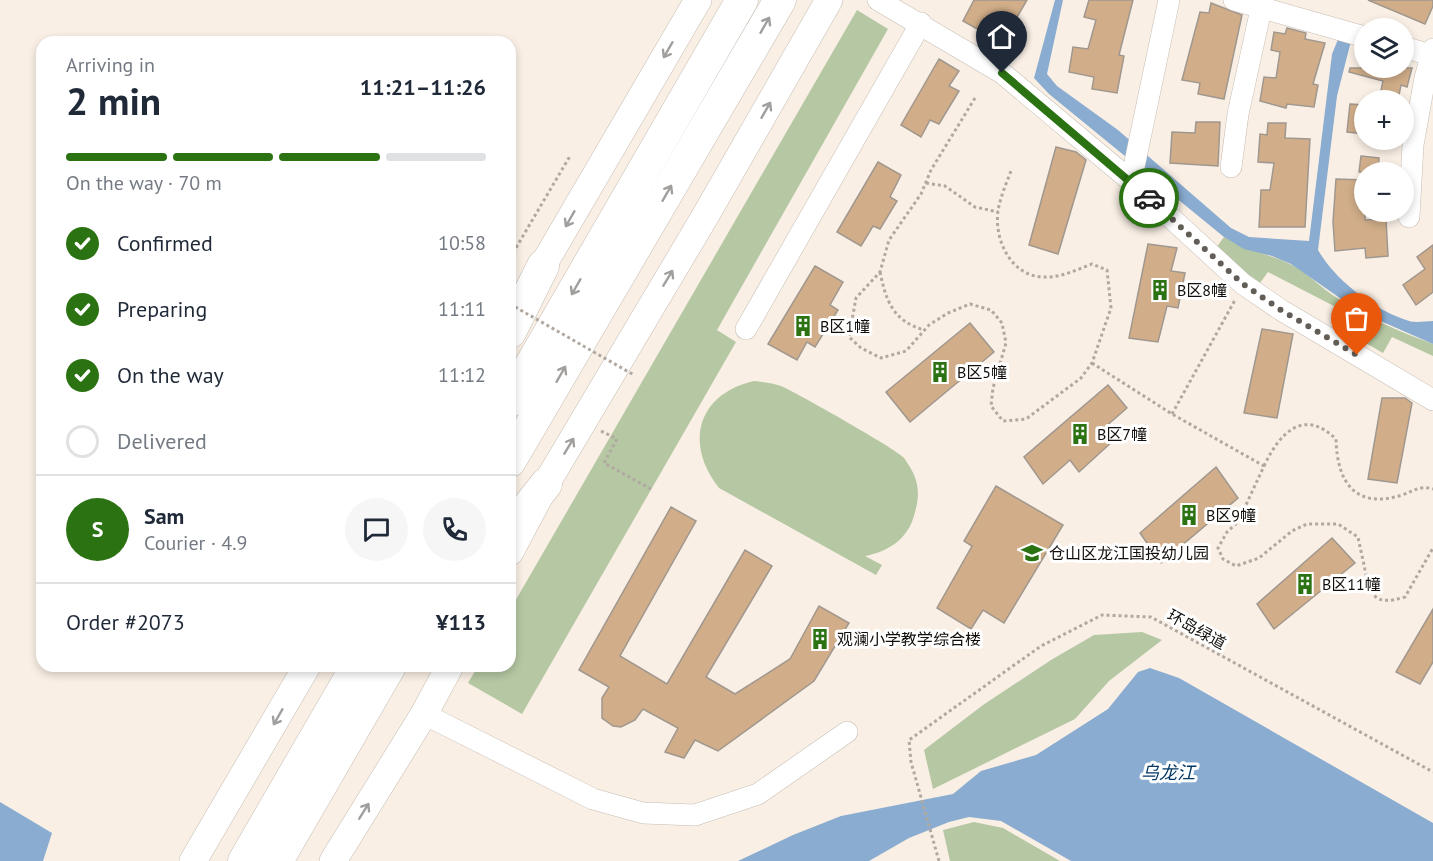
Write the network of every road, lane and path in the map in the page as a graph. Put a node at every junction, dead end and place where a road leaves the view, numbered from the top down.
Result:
1 (698, 0) edge
2 (742, 0) edge
3 (780, 0) edge
4 (829, 0) edge
5 (878, 0) edge
6 (1169, 0) edge
7 (1234, 0) edge
8 (1261, 3) edge
9 (921, 23) junction
10 (1354, 33) edge
11 (1414, 49) edge
12 (1432, 53) edge
13 (975, 98) dead end
14 (570, 156) dead end
15 (1412, 162) edge
16 (1134, 165) junction
17 (1231, 167) dead end
18 (1011, 171) dead end
19 (926, 183) junction
20 (998, 212) junction
21 (516, 248) edge
22 (543, 266) junction
23 (880, 272) junction
24 (1243, 284) junction
25 (516, 307) edge
26 (516, 311) edge
27 (516, 320) edge
28 (746, 329) dead end
29 (924, 330) junction
30 (1092, 363) junction
31 (634, 375) dead end
32 (516, 392) edge
33 (1433, 400) edge
34 (1172, 414) junction
35 (584, 421) junction
36 (516, 450) edge
37 (1264, 466) junction
38 (546, 484) junction
39 (651, 489) dead end
40 (1433, 489) edge
41 (516, 522) edge
42 (516, 541) edge
43 (1433, 548) edge
44 (303, 672) edge
45 (337, 672) edge
46 (353, 672) edge
47 (386, 672) edge
48 (403, 672) edge
49 (447, 672) edge
50 (424, 714) junction
51 (847, 732) dead end
52 (347, 738) junction
53 (1433, 772) edge
54 (193, 861) edge
55 (242, 861) edge
56 (277, 861) edge
57 (333, 861) edge
58 (939, 861) edge

1 -> 22 main road
2 -> 32 highway
36 -> 3 highway
35 -> 4 main road
5 - 9 street
6 - 16 street
7 - 8 street
8 - 10 street
8 - 17 street
9 - 16 street
9 - 28 street
11 - 12 street
12 - 15 street
13 - 19 path
14 - 21 path
16 - 24 street
18 - 20 path
19 - 20 path
19 - 23 path
20 - 30 path
22 - 26 main road
22 - 27 highway
23 - 29 path
23 - 29 path
24 - 33 street
24 - 34 path
25 - 31 path, bridge
29 - 30 path
30 - 34 path
34 - 37 path
38 -> 35 main road
35 - 39 path
37 - 40 path
37 - 43 path
38 - 41 highway
38 - 42 main road
44 -> 54 main road
45 - 55 highway
46 - 55 highway
47 - 52 highway
48 - 52 highway
49 - 50 main road
50 - 51 street
57 -> 50 main road
52 - 56 highway
53 - 58 path, 环岛绿道

